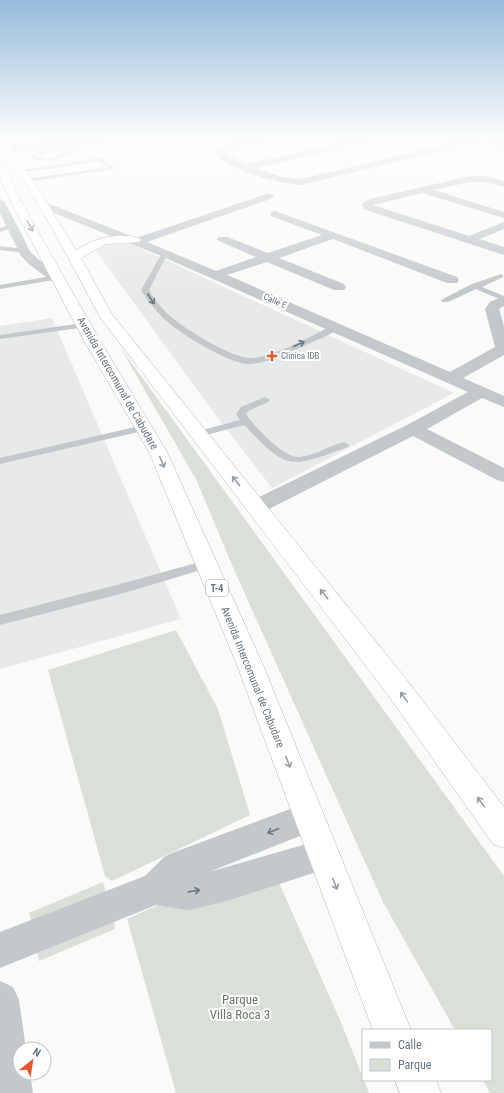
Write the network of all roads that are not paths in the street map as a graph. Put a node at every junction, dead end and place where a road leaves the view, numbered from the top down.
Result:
1 (11, 191) edge
2 (19, 191) edge
3 (29, 191) edge
4 (418, 191) edge
5 (425, 191) edge
6 (269, 196) dead end
7 (43, 205) junction
8 (275, 214) dead end
9 (504, 215) edge
10 (504, 225) edge
11 (12, 226) junction
12 (100, 227) junction
13 (0, 230) edge
14 (333, 235) junction
15 (223, 239) dead end
16 (469, 240) junction
17 (136, 241) junction
18 (0, 248) edge
19 (24, 251) junction
20 (72, 252) junction
21 (504, 252) edge
22 (165, 253) junction
23 (268, 257) junction
24 (216, 275) junction
25 (502, 276) dead end
26 (57, 278) junction
27 (452, 280) dead end
28 (475, 286) junction
29 (0, 287) edge
30 (339, 287) dead end
31 (504, 299) edge
32 (445, 300) dead end
33 (83, 324) junction
34 (335, 328) junction
35 (0, 337) edge
36 (504, 349) edge
37 (451, 378) junction
38 (481, 392) junction
39 (266, 400) dead end
40 (504, 402) edge
41 (246, 421) junction
42 (144, 428) junction
43 (413, 429) junction
44 (200, 434) junction
45 (344, 445) dead end
46 (0, 461) edge
47 (504, 476) edge
48 (256, 507) junction
49 (207, 564) junction
50 (0, 620) edge
51 (309, 817) junction
52 (504, 833) edge
53 (324, 855) junction
54 (156, 888) junction
55 (0, 950) edge
56 (0, 1000) edge
57 (392, 1029) edge
58 (415, 1081) edge
59 (13, 1093) edge
60 (421, 1093) edge

1 - 11 street
2 -> 26 highway, Avenida Intercomunal de Cabudare / T-4
3 - 7 highway
4 - 16 street
5 - 9 street
6 - 17 street
7 - 12 street, Calle E
7 - 20 highway
8 - 14 street
10 - 16 street
11 - 13 lane
11 - 19 street
12 - 17 street, Calle E
12 - 20 highway
14 - 23 street
14 - 27 street
15 - 23 street
16 - 21 street
17 - 20 highway
17 - 22 street, Calle E
18 - 19 lane
19 - 26 street
20 - 44 highway
22 - 24 street, Calle E
22 -> 34 lane
23 - 24 street
23 - 30 street
24 - 34 street, Calle E
25 - 28 lane
26 - 29 lane
26 - 33 highway, Avenida Intercomunal de Cabudare / T-4
28 - 31 lane
28 - 32 lane
31 - 36 street
33 - 35 lane
33 - 42 highway, Avenida Intercomunal de Cabudare / T-4
34 - 37 street, Calle E
36 - 37 street
37 - 38 street, Calle E
38 - 40 street, Calle E
38 - 43 street
39 - 41 lane
41 - 44 lane
41 - 45 lane
42 - 46 lane
42 -> 49 highway, Avenida Intercomunal de Cabudare / T-4
43 - 47 street
43 - 48 street
48 -> 44 highway
52 -> 48 highway
49 - 50 lane
49 -> 51 highway, Avenida Intercomunal de Cabudare / T-4
51 - 53 highway, Avenida Intercomunal de Cabudare / T-4
51 -> 54 street
54 -> 53 street
53 -> 57 highway, Avenida Intercomunal de Cabudare / T-4
54 - 55 street
56 - 59 street
58 - 60 highway

